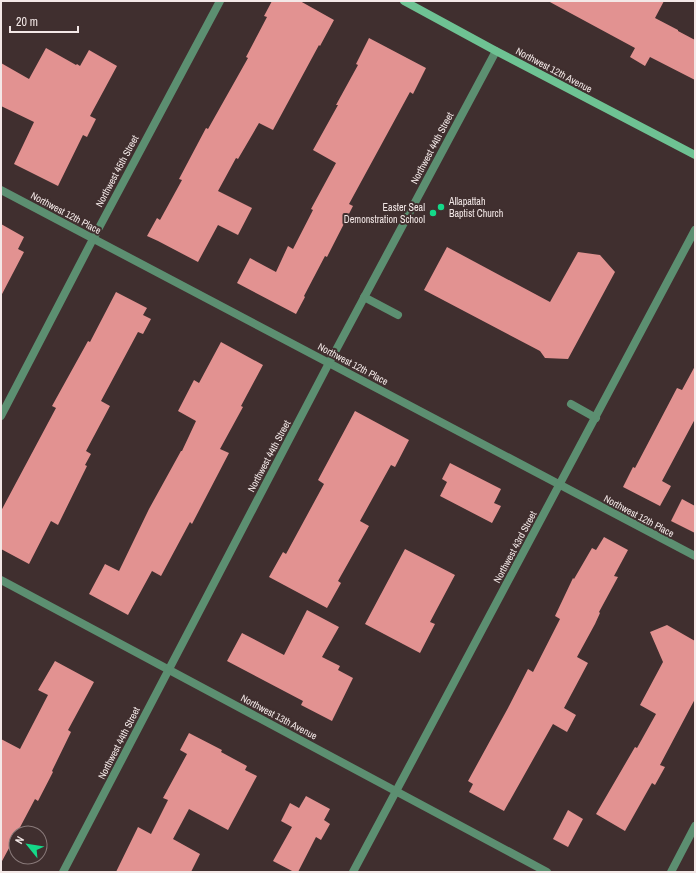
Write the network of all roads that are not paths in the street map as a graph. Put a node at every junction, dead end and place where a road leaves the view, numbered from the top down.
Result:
1 (220, 1) edge
2 (404, 1) edge
3 (496, 51) junction
4 (695, 155) edge
5 (1, 190) edge
6 (695, 230) edge
7 (93, 239) junction
8 (364, 297) junction
9 (398, 315) dead end
10 (329, 363) junction
11 (571, 404) dead end
12 (1, 416) edge
13 (596, 418) junction
14 (560, 485) junction
15 (695, 556) edge
16 (1, 580) edge
17 (168, 669) junction
18 (396, 791) junction
19 (695, 826) edge
20 (63, 872) edge
21 (353, 872) edge
22 (547, 872) edge
23 (671, 872) edge

1 - 7 street, Northwest 45th Street
2 - 3 main road, Northwest 12th Avenue
3 - 4 main road, Northwest 12th Avenue
3 - 8 street, Northwest 44th Street
5 - 7 street, Northwest 12th Place
6 - 13 street, Northwest 43rd Street
7 - 10 street, Northwest 12th Place
7 - 12 street, Northwest 45th Street
8 - 9 street
8 - 10 street, Northwest 44th Street
10 - 14 street, Northwest 12th Place
10 - 17 street, Northwest 44th Street
11 - 13 street
13 - 14 street, Northwest 43rd Street
14 - 15 street, Northwest 12th Place
14 - 18 street, Northwest 43rd Street
16 - 17 street, Northwest 13th Avenue
17 - 18 street, Northwest 13th Avenue
17 - 20 street, Northwest 44th Street
18 - 21 street, Northwest 43rd Street
18 - 22 street, Northwest 13th Avenue
19 - 23 street

